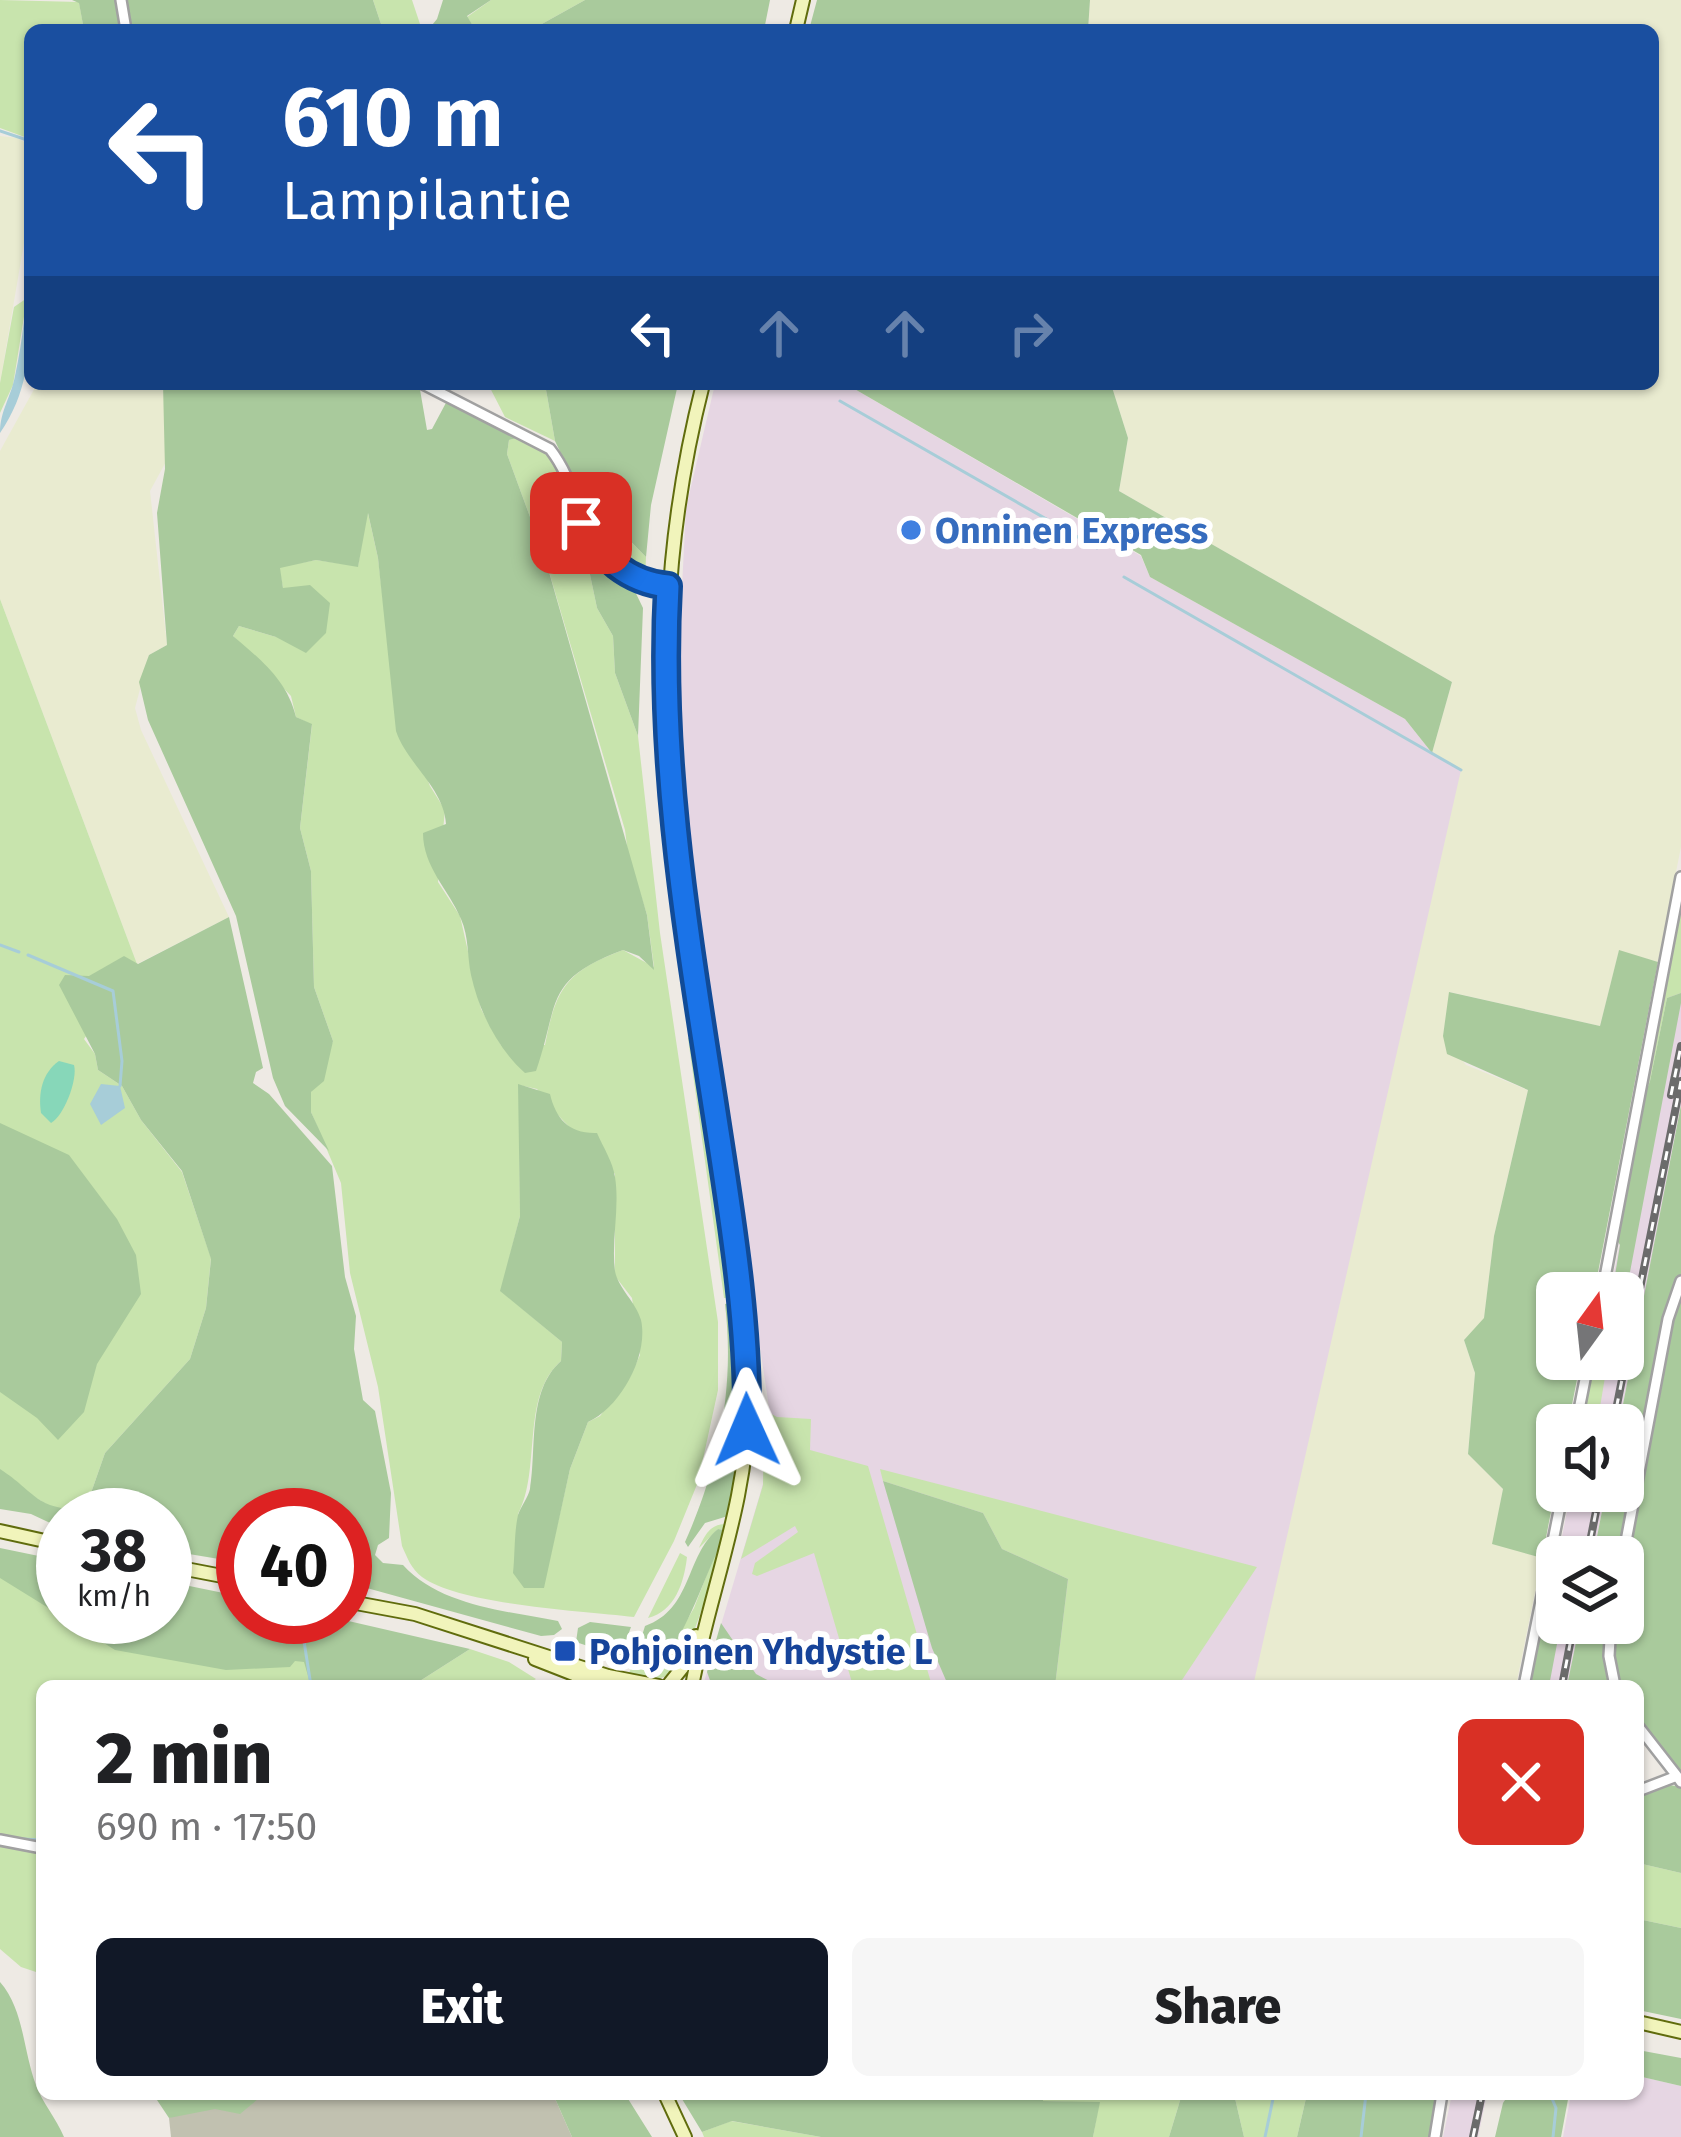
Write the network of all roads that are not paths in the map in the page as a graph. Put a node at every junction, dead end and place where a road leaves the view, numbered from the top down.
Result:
1 (435, 390) edge
2 (702, 390) edge
3 (668, 586) junction
4 (1681, 877) edge
5 (1606, 1272) edge
6 (1681, 1281) edge
7 (1559, 1512) edge
8 (0, 1531) edge
9 (1627, 1536) edge
10 (36, 1539) edge
11 (372, 1607) edge
12 (386, 1610) junction
13 (707, 1614) junction
14 (1610, 1644) edge
15 (587, 1680) edge
16 (635, 1680) edge
17 (672, 1680) edge
18 (693, 1680) edge
19 (1525, 1680) edge
20 (1614, 1680) edge
21 (1644, 1734) edge
22 (1679, 1779) edge
23 (1644, 1790) edge
24 (0, 1840) edge
25 (36, 1847) edge
26 (1644, 2024) edge
27 (1681, 2032) edge
28 (668, 2100) edge
29 (1441, 2100) edge
30 (685, 2137) edge
31 (1435, 2137) edge

1 - 3 street
2 - 3 street
3 - 13 street
4 - 5 street
6 - 9 street
7 - 19 street
8 - 10 street
11 - 12 street
12 - 15 street
12 - 16 street
13 - 17 street
13 - 18 street
14 - 20 street
21 - 22 street
22 - 23 street
24 - 25 street
26 - 27 street
28 - 30 street
29 - 31 street

